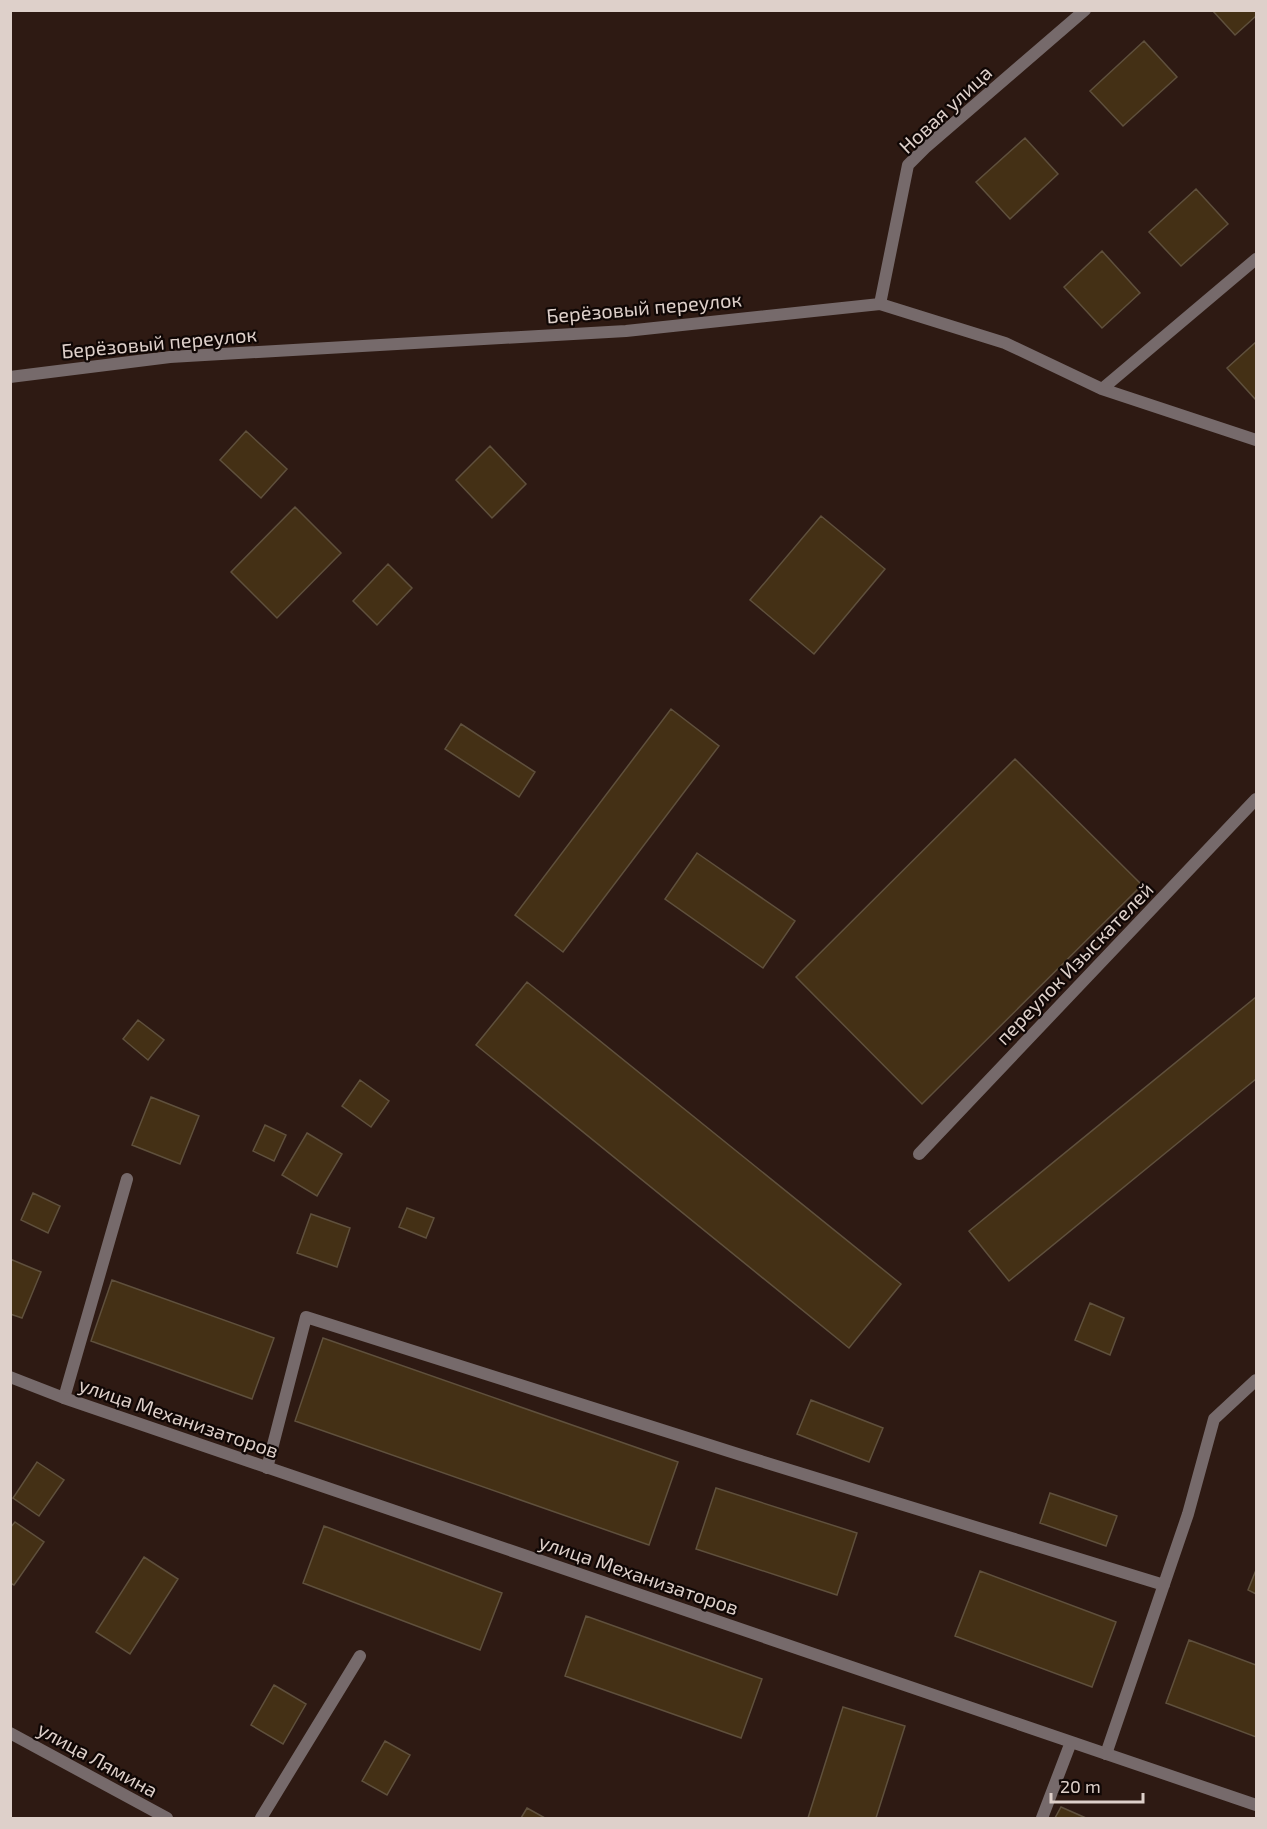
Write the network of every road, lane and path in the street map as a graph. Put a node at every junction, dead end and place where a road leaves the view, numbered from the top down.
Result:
1 (1085, 10) edge
2 (1257, 258) edge
3 (880, 304) junction
4 (10, 377) edge
5 (1102, 389) junction
6 (1257, 440) edge
7 (1257, 799) edge
8 (919, 1154) dead end
9 (128, 1179) dead end
10 (10, 1377) edge
11 (1257, 1380) edge
12 (64, 1398) junction
13 (267, 1468) junction
14 (1164, 1585) junction
15 (360, 1656) dead end
16 (10, 1733) edge
17 (1071, 1742) junction
18 (1106, 1754) junction
19 (1257, 1805) edge
20 (167, 1818) edge
21 (261, 1818) edge
22 (1042, 1818) edge

1 - 3 street, Новая улица
2 - 5 street
3 - 4 street, Берёзовый переулок
3 - 5 street, Берёзовый переулок
5 - 6 street, Берёзовый переулок
7 - 8 street, переулок Изыскателей
9 - 12 street
10 - 12 street, улица Механизаторов
11 - 14 street
12 - 13 street, улица Механизаторов
13 - 14 street
13 - 17 street, улица Механизаторов
14 - 18 street
15 - 21 street
16 - 20 street, улица Лямина
17 - 18 street, улица Механизаторов
17 - 22 street
18 - 19 street, улица Механизаторов

